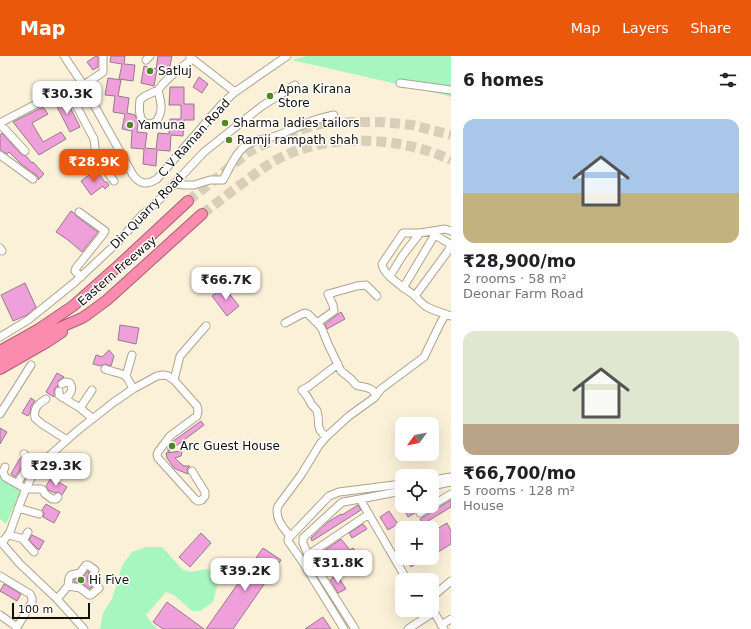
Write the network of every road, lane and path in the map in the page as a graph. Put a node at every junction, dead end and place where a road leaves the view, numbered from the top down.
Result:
1 (64, 56) edge
2 (103, 56) edge
3 (287, 56) edge
4 (190, 57) edge
5 (400, 83) dead end
6 (84, 85) junction
7 (295, 85) dead end
8 (158, 90) junction
9 (451, 90) edge
10 (235, 92) junction
11 (334, 114) dead end
12 (1, 127) edge
13 (25, 151) dead end
14 (0, 155) edge
15 (34, 180) dead end
16 (114, 181) dead end
17 (174, 183) junction
18 (188, 201) tunnel mouth
19 (80, 212) dead end
20 (202, 214) tunnel mouth
21 (451, 231) edge
22 (437, 232) junction
23 (420, 233) junction
24 (390, 276) junction
25 (81, 277) junction
26 (403, 288) junction
27 (377, 296) dead end
28 (415, 296) junction
29 (73, 306) junction
30 (448, 315) edge
31 (82, 318) junction
32 (285, 323) dead end
33 (317, 323) junction
34 (206, 326) dead end
35 (41, 332) junction
36 (0, 337) edge
37 (0, 344) edge
38 (0, 351) edge
39 (132, 355) dead end
40 (0, 358) edge
41 (338, 364) junction
42 (32, 365) dead end
43 (0, 369) edge
44 (105, 369) dead end
45 (126, 376) junction
46 (174, 380) junction
47 (133, 389) junction
48 (92, 390) dead end
49 (376, 396) junction
50 (65, 398) junction
51 (46, 399) dead end
52 (80, 408) junction
53 (0, 414) edge
54 (92, 418) junction
55 (326, 437) junction
56 (67, 440) junction
57 (24, 454) dead end
58 (5, 467) dead end
59 (192, 471) dead end
60 (451, 477) edge
61 (439, 479) edge
62 (451, 482) edge
63 (17, 484) junction
64 (395, 485) edge
65 (439, 485) edge
66 (26, 489) junction
67 (395, 492) edge
68 (451, 494) edge
69 (58, 497) dead end
70 (360, 499) junction
71 (439, 501) edge
72 (18, 508) junction
73 (39, 514) dead end
74 (369, 514) junction
75 (28, 532) dead end
76 (9, 535) junction
77 (290, 536) junction
78 (24, 539) junction
79 (1, 542) edge
80 (34, 552) dead end
81 (308, 555) junction
82 (403, 573) edge
83 (0, 576) edge
84 (451, 581) edge
85 (68, 586) junction
86 (439, 591) edge
87 (57, 599) junction
88 (0, 615) edge
89 (424, 617) edge
90 (437, 617) edge
91 (451, 619) edge
92 (442, 627) edge
93 (17, 628) edge
94 (84, 629) edge
95 (344, 629) edge
96 (355, 629) edge
97 (408, 629) edge

1 - 6 street, C V Raman Road
2 - 6 street
3 - 10 street, C V Raman Road
4 - 8 street
4 - 10 street
5 - 9 street
6 - 10 street, C V Raman Road
7 - 17 street, Din Quarry Road
8 - 8 street
11 - 17 street
12 - 13 street
12 - 16 street
14 - 15 street
17 - 25 street, Din Quarry Road
18 - 29 highway, Eastern Freeway
19 - 25 street
20 - 31 highway, Eastern Freeway
21 - 22 street
22 - 23 street
22 - 26 street
22 - 28 street
23 - 24 street
23 - 24 street
24 - 26 street
25 - 36 street, Din Quarry Road
26 - 28 street
27 - 33 street
28 - 30 street
29 - 35 highway, Eastern Freeway
29 - 37 highway
30 - 49 street
31 - 35 highway, Eastern Freeway
31 - 43 highway
32 - 33 street
33 - 41 street
34 - 46 street
35 - 38 highway, Eastern Freeway
35 - 40 highway, Eastern Freeway
39 - 45 street
41 - 49 street
41 - 55 street
42 - 53 street
44 - 45 street
45 - 47 street
46 - 47 street
46 - 59 street
47 - 54 street
48 - 52 street
49 - 55 street
50 - 50 street
50 - 52 street
51 - 56 street
52 - 54 street
54 - 56 street
55 - 77 street
56 - 66 street
57 - 63 street
58 - 63 street
60 - 61 street
62 - 65 street
63 - 66 street
64 - 77 street
66 - 69 street
66 - 72 street
67 - 70 street
68 - 71 street
70 - 74 street
70 - 81 street
72 - 73 street
72 - 76 street
74 - 81 street
74 - 82 street
75 - 78 street
76 - 78 street
76 - 79 street
77 - 95 street
78 - 80 street
79 - 87 street
81 - 96 street
83 - 93 street
84 - 86 street
85 - 85 street
85 - 87 street
87 - 94 street
88 - 93 street
89 - 97 street
90 - 92 street
91 - 92 street

